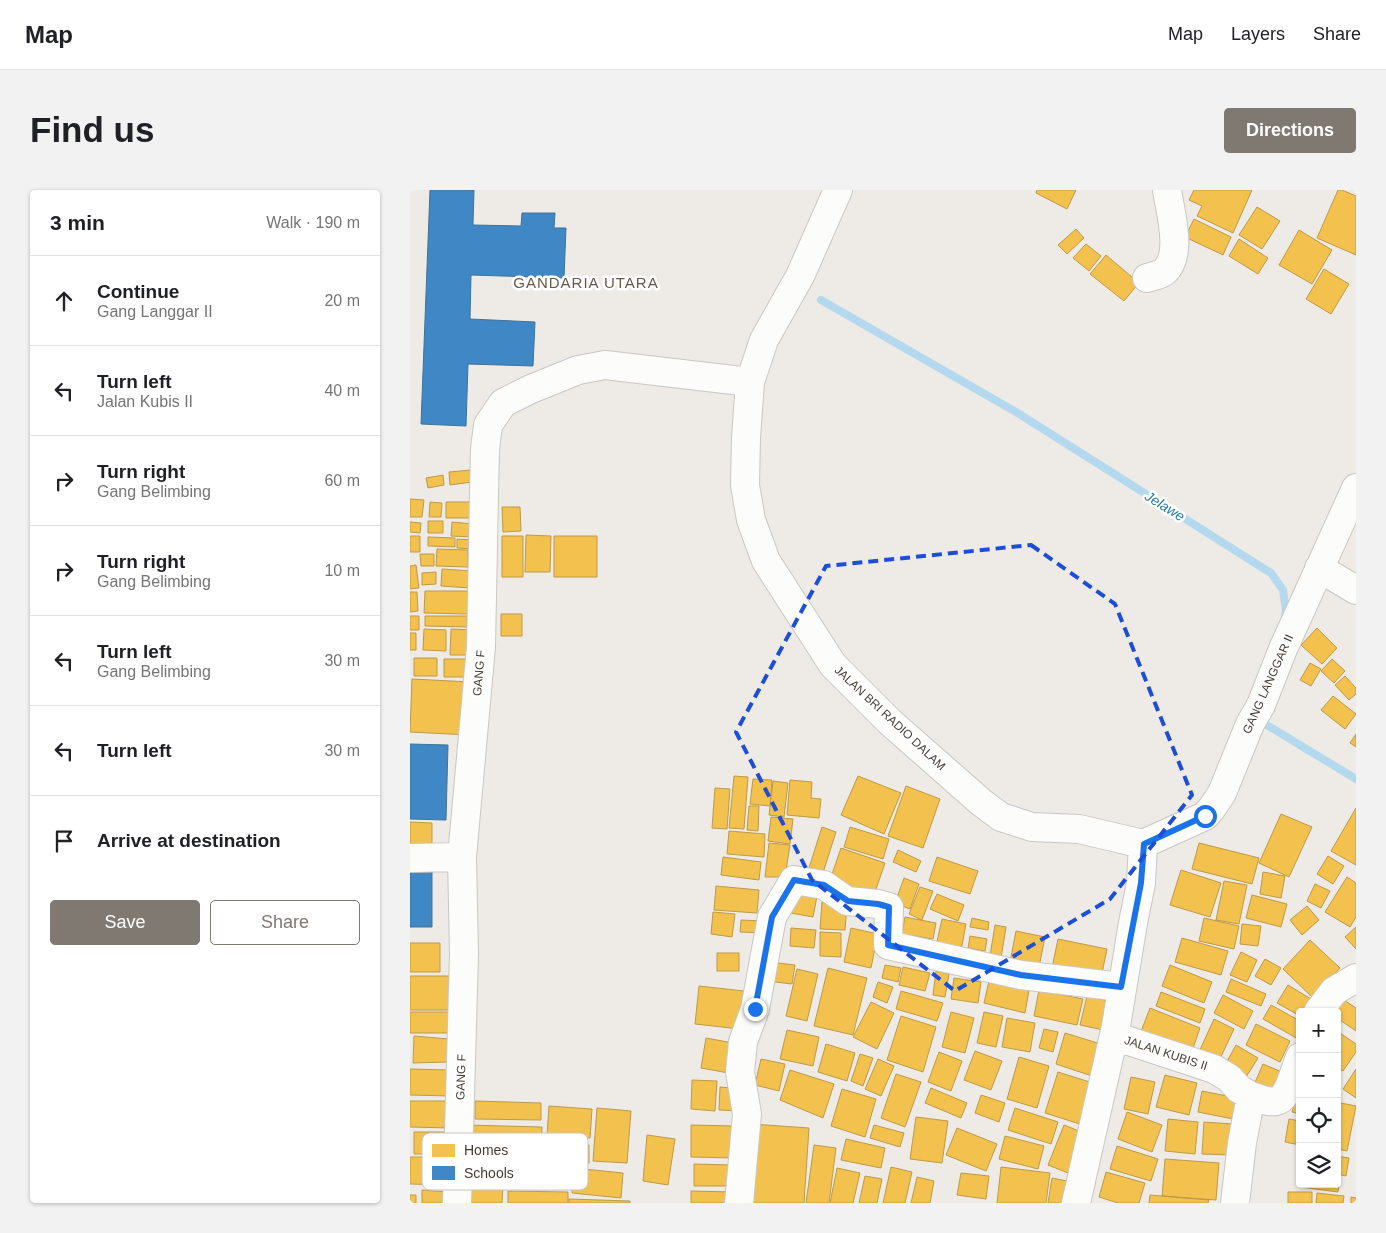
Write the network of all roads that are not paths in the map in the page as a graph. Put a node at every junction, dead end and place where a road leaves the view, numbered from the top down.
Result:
1 (838, 190) edge
2 (1167, 190) edge
3 (1147, 278) dead end
4 (750, 382) junction
5 (1356, 488) edge
6 (1319, 568) junction
7 (1356, 590) edge
8 (1144, 844) junction
9 (462, 857) junction
10 (410, 858) edge
11 (1356, 978) edge
12 (1121, 987) junction
13 (1321, 1008) edge
14 (1114, 1032) junction
15 (1296, 1067) edge
16 (1251, 1096) junction
17 (459, 1133) edge
18 (457, 1190) edge
19 (457, 1203) edge
20 (739, 1203) edge
21 (1076, 1203) edge
22 (1235, 1203) edge

1 - 4 street, JALAN BRI RADIO DALAM
2 - 3 street
4 - 8 street, JALAN BRI RADIO DALAM
4 - 9 street, GANG F
5 - 6 street, GANG LANGGAR II
6 - 7 street
6 - 8 street, GANG LANGGAR II
8 - 12 street, JALAN KUBIS II
9 - 10 street
9 - 17 street, GANG F
11 - 13 street
12 - 14 street, JALAN KUBIS II
12 - 20 street
14 - 16 street, JALAN KUBIS II
14 - 21 street, JALAN KUBIS II
15 - 16 street
16 - 22 street
18 - 19 street, GANG F

